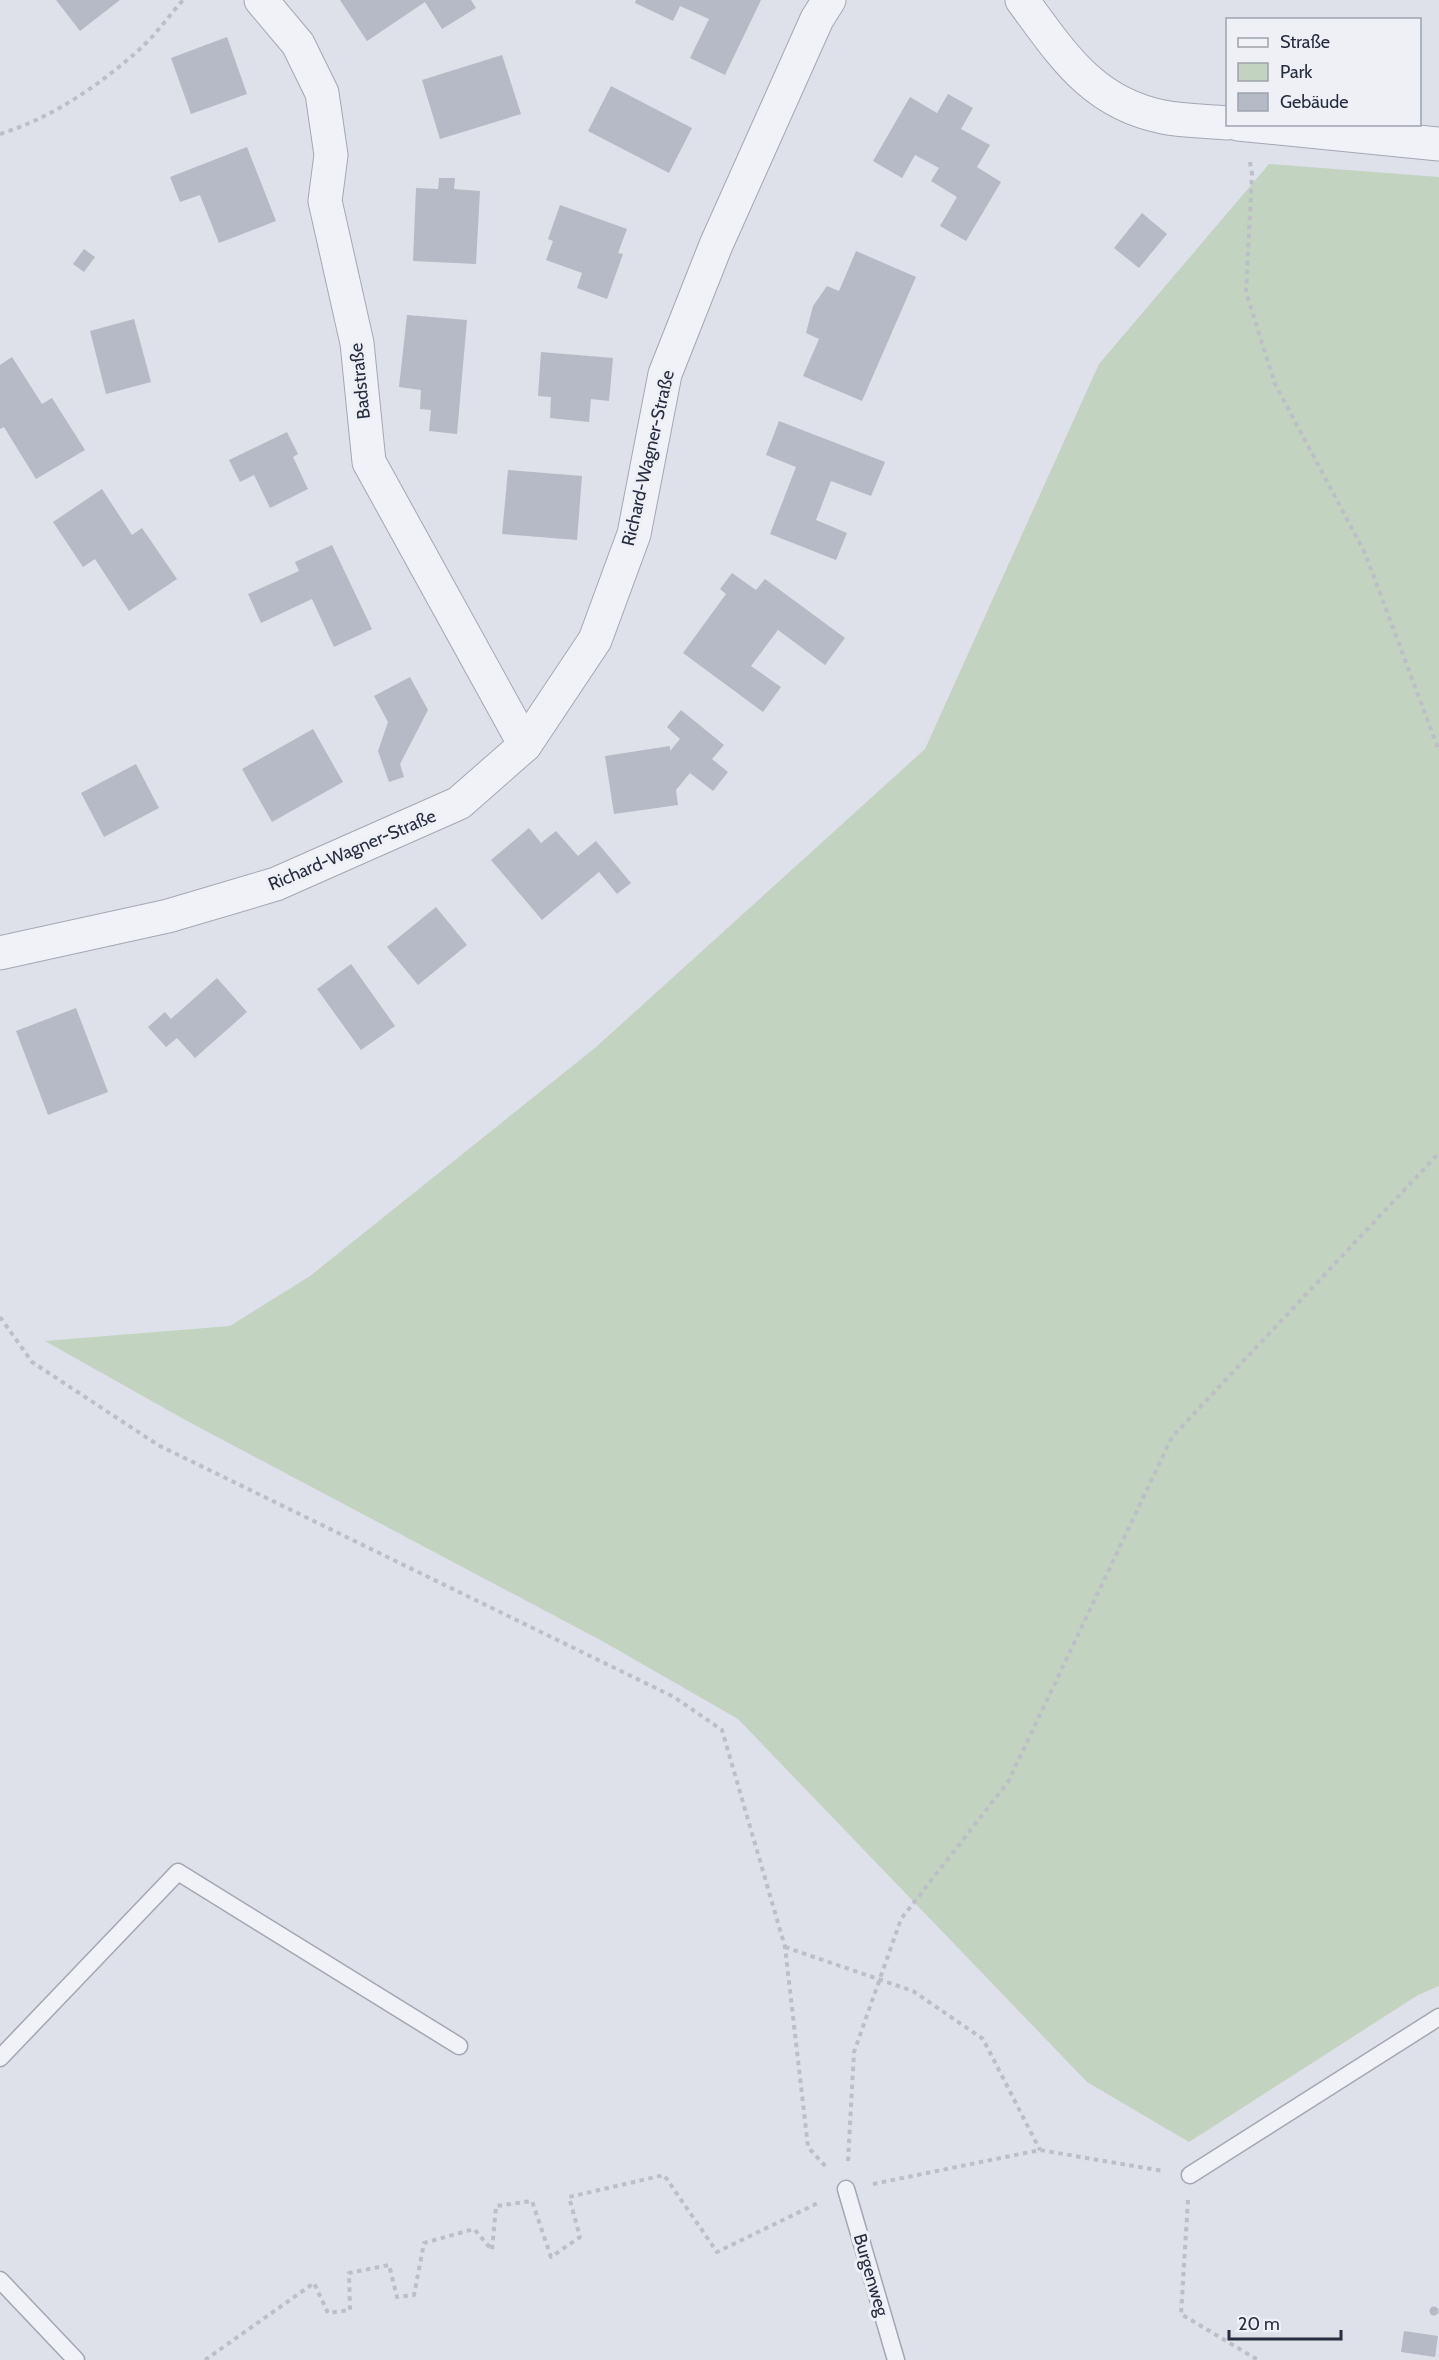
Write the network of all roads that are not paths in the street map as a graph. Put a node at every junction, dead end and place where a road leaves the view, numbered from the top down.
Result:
1 (261, 0) edge
2 (829, 0) edge
3 (1022, 0) edge
4 (1226, 123) edge
5 (1256, 126) edge
6 (1439, 144) edge
7 (525, 745) junction
8 (0, 953) edge
9 (1439, 2017) edge
10 (459, 2046) dead end
11 (0, 2058) edge
12 (1190, 2175) road end
13 (846, 2189) road end
14 (0, 2280) edge
15 (76, 2360) edge
16 (896, 2360) edge

1 - 7 street, Badstraße
2 - 7 street, Richard-Wagner-Straße
3 - 4 street
5 - 6 street
7 - 8 street, Richard-Wagner-Straße
9 - 12 lane
10 - 11 lane
13 - 16 lane, Burgenweg
14 - 15 lane

